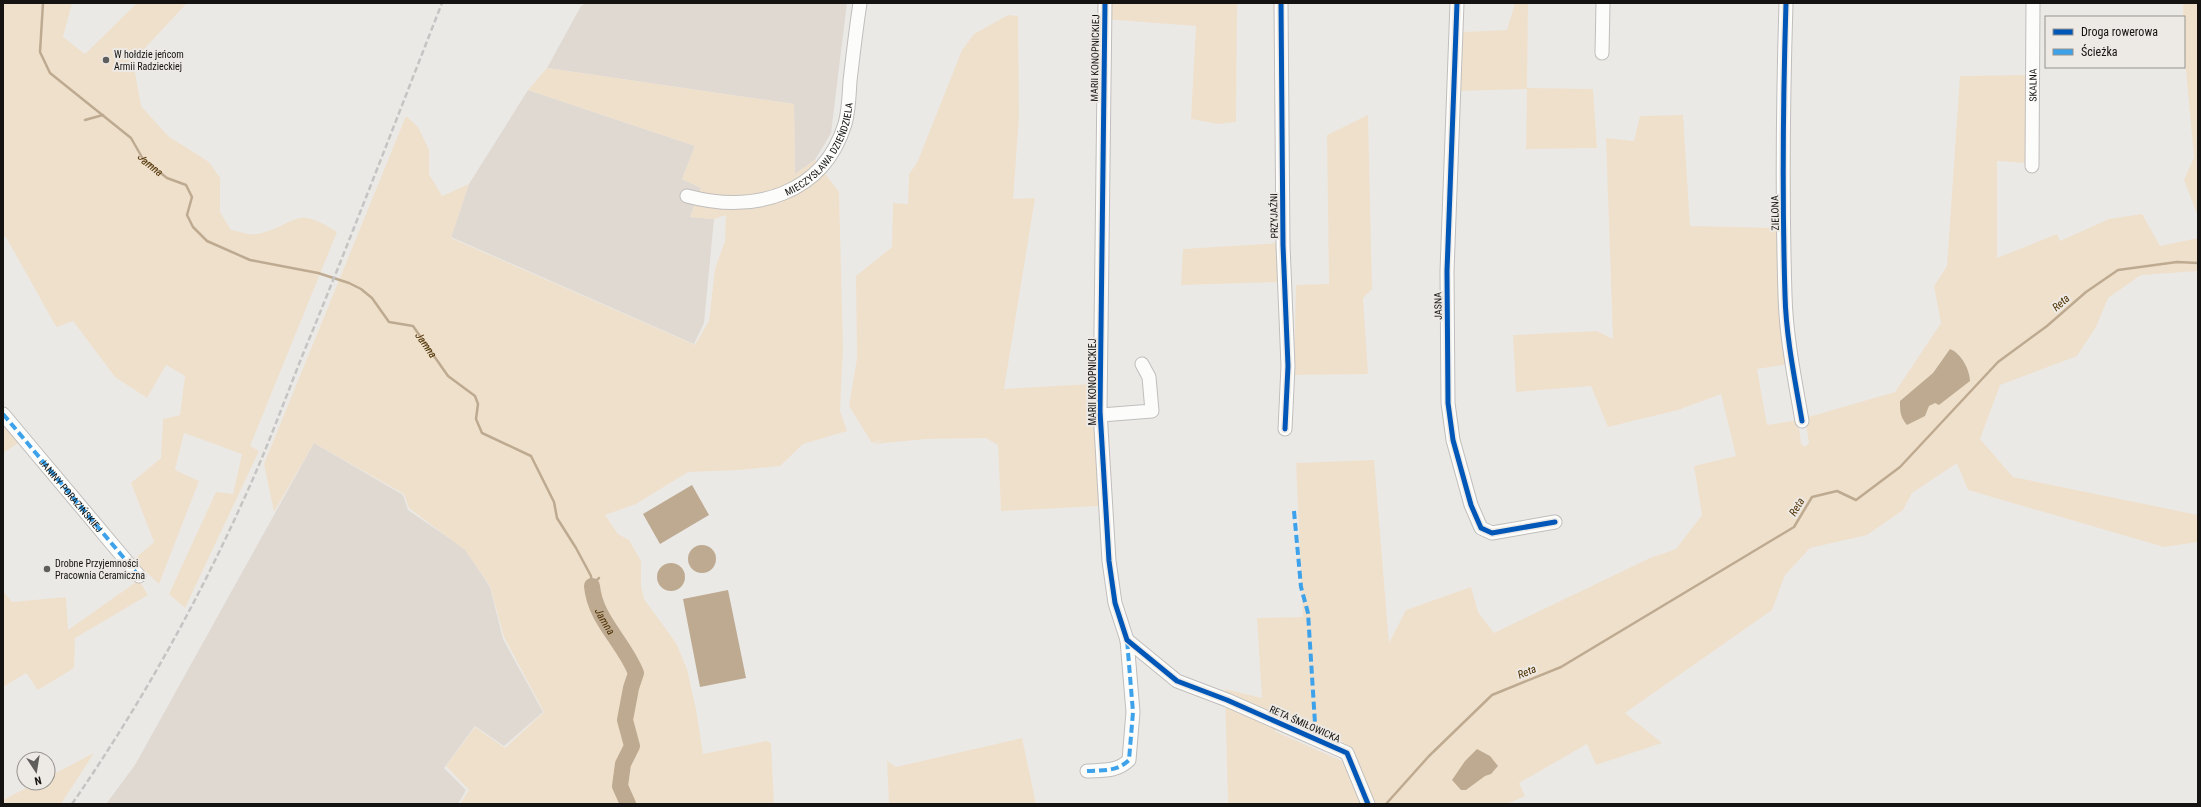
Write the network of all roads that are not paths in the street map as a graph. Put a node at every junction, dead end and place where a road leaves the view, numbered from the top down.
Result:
1 (860, 3) edge
2 (1105, 3) edge
3 (1281, 3) edge
4 (1457, 3) edge
5 (1603, 3) edge
6 (1786, 3) edge
7 (2033, 3) edge
8 (1602, 53) dead end
9 (2032, 166) dead end
10 (687, 196) dead end
11 (1142, 364) dead end
12 (3, 414) edge
13 (1100, 415) junction
14 (1802, 421) dead end
15 (1285, 429) dead end
16 (1554, 522) dead end
17 (139, 576) dead end
18 (1127, 640) junction
19 (1087, 771) dead end
20 (1368, 804) edge

1 - 10 street, MIECZYSŁAWA DZIEŃDZIELA
2 - 13 street, MARII KONOPNICKIEJ
3 - 15 street, PRZYJAŹNI
4 - 16 street, JASNA
5 - 8 street
6 - 14 street, ZIELONA
7 - 9 street, SKALNA
11 - 13 street
12 - 17 street, JANINY PORAZIŃSKIEJ
13 - 18 street, MARII KONOPNICKIEJ
18 - 19 street, MARII KONOPNICKIEJ
18 - 20 street, RETA ŚMIŁOWICKA

